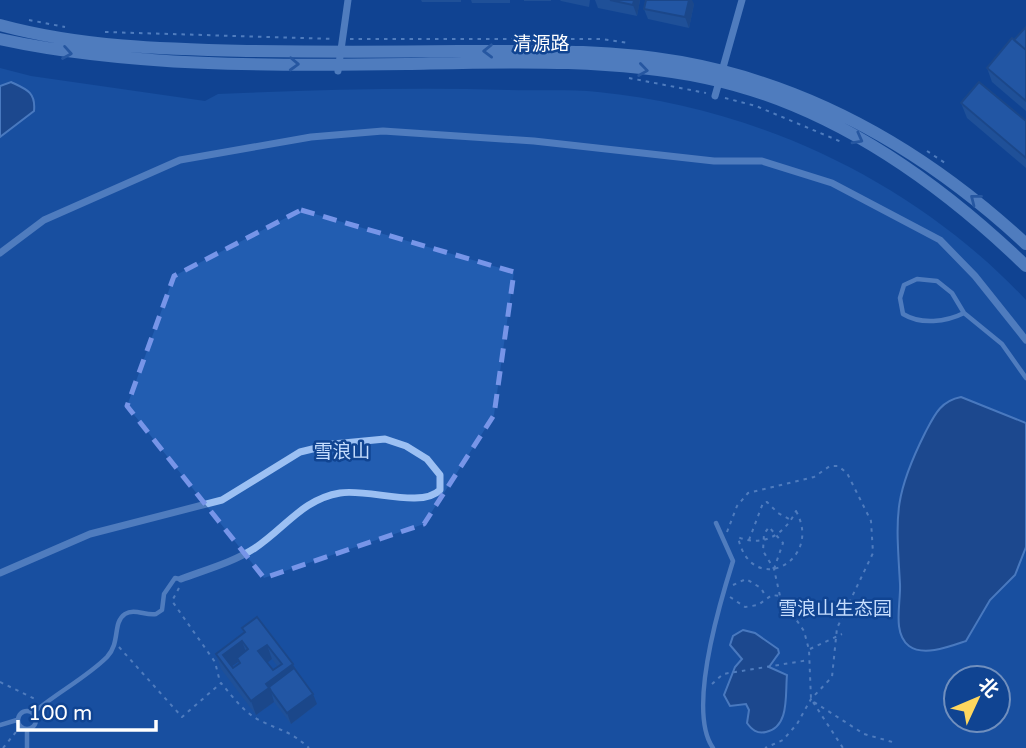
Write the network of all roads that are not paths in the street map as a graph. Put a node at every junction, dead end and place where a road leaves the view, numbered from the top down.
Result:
1 (348, 0) edge
2 (743, 0) edge
3 (0, 25) edge
4 (0, 39) edge
5 (338, 63) junction
6 (720, 77) junction
7 (715, 96) road end
8 (1026, 244) edge
9 (0, 253) edge
10 (1026, 266) edge
11 (964, 313) junction
12 (1026, 340) edge
13 (1026, 378) edge
14 (716, 523) dead end
15 (0, 573) edge
16 (180, 583) joint
17 (33, 713) junction
18 (17, 720) junction
19 (0, 725) edge
20 (27, 729) junction
21 (27, 748) edge
22 (713, 748) edge

1 - 5 street
2 - 6 street
3 - 5 street, 清源路
4 -> 5 street, 清源路
5 - 6 street, 清源路
6 - 7 street
8 -> 6 street, 清源路
6 -> 10 street, 清源路
9 - 12 street
11 - 11 lane
11 - 13 lane
14 - 22 lane
15 - 16 street
16 - 17 lane
17 - 18 lane
17 - 20 lane
18 - 19 lane
18 - 20 lane
20 - 21 lane

